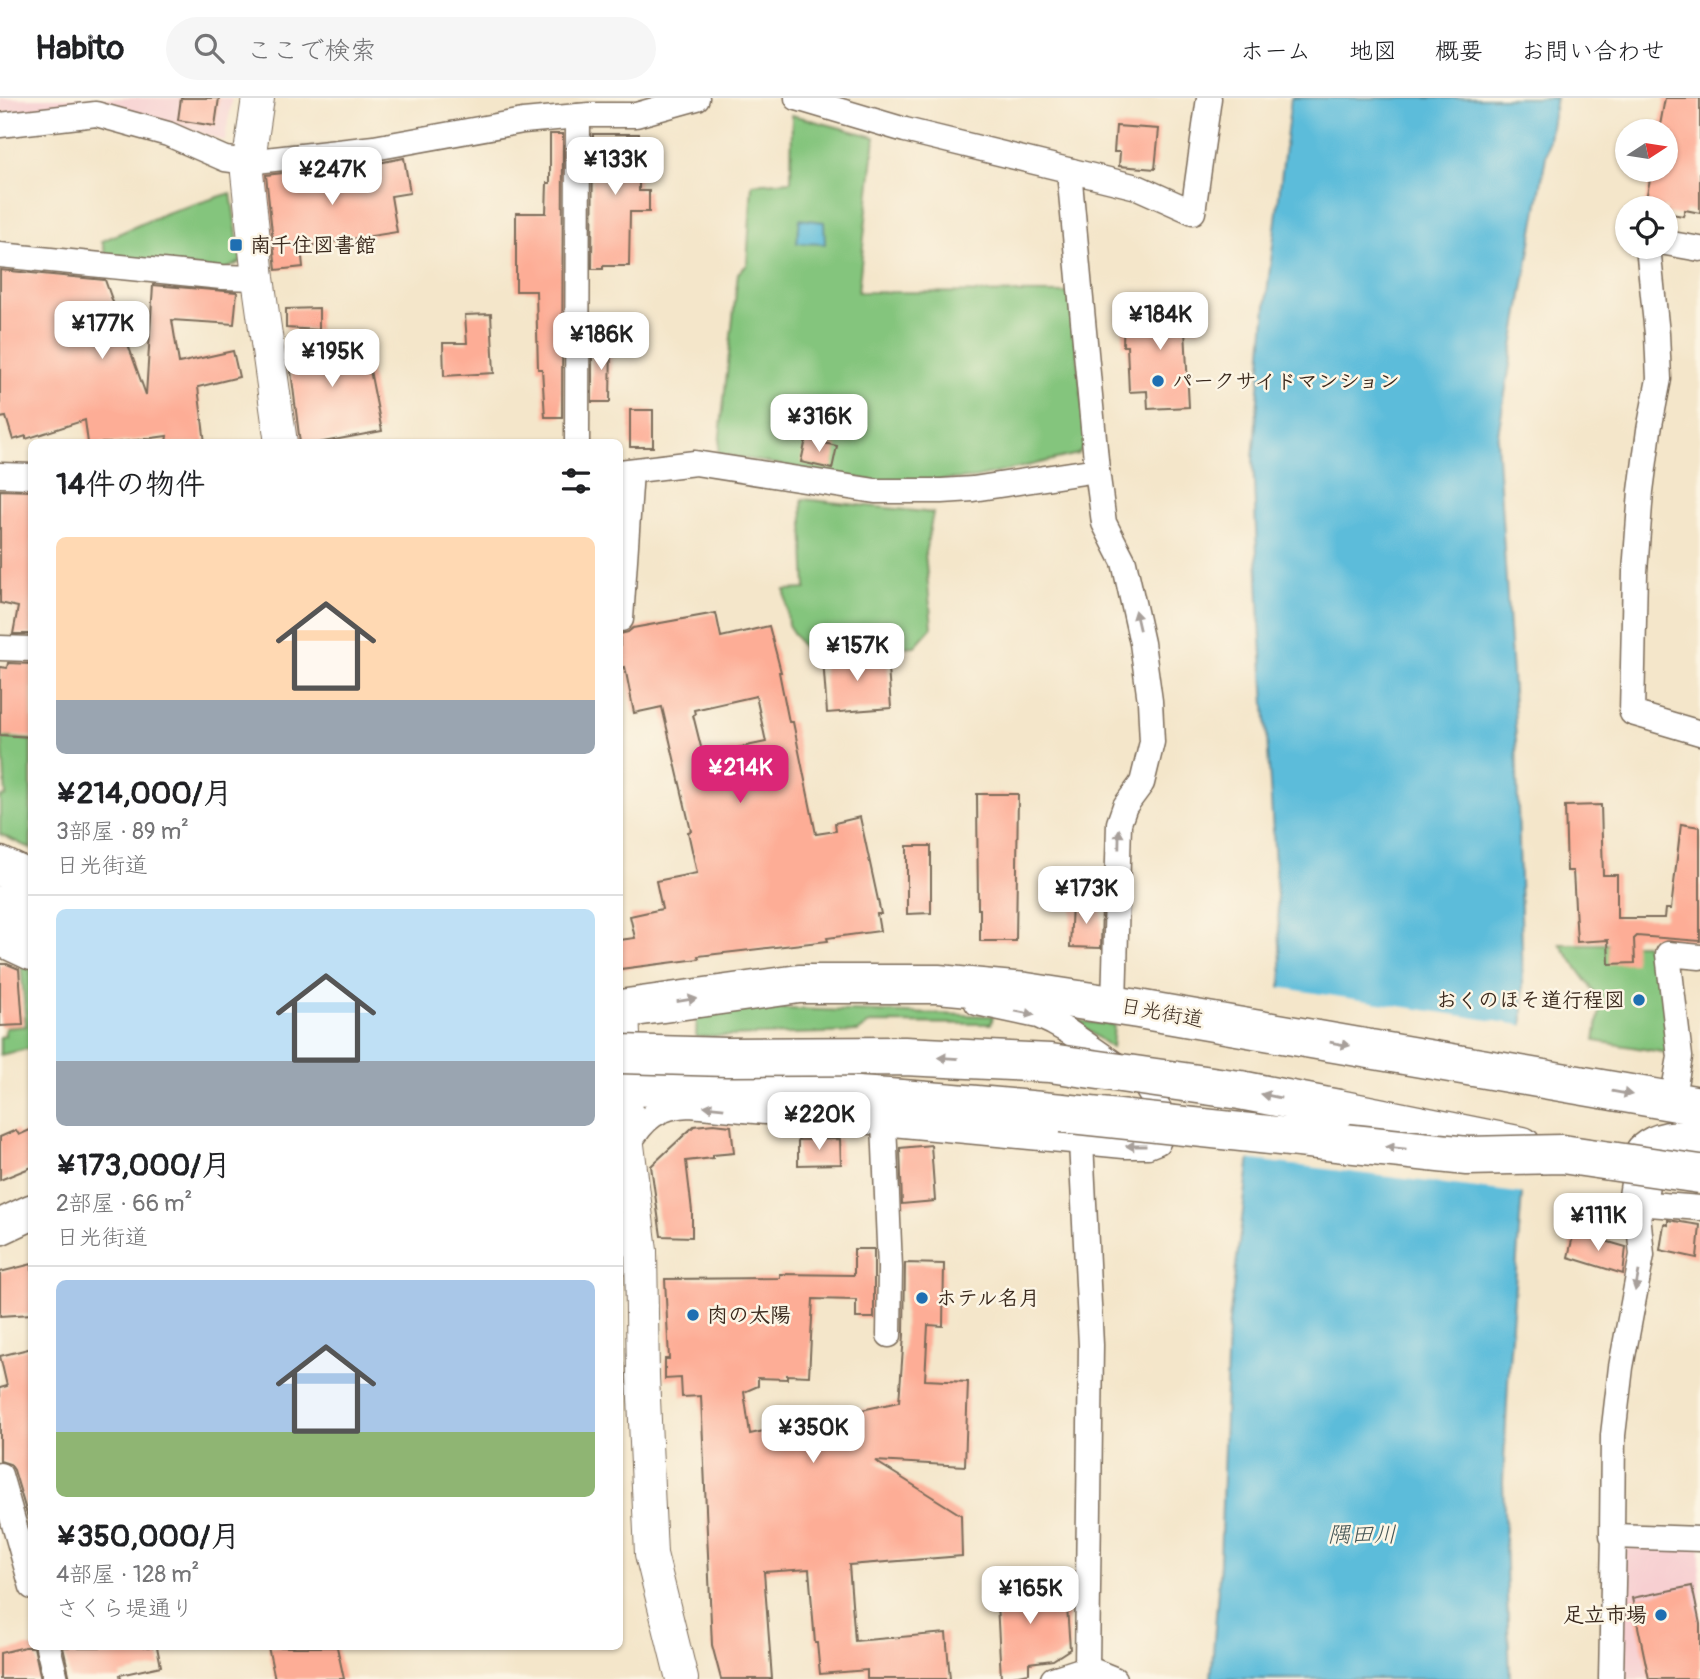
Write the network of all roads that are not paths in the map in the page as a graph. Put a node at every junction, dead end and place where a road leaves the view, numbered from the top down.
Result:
1 (258, 98) edge
2 (697, 98) edge
3 (797, 98) edge
4 (1209, 98) edge
5 (586, 110) edge
6 (0, 125) edge
7 (247, 162) junction
8 (1072, 171) junction
9 (1678, 245) edge
10 (1700, 249) edge
11 (0, 255) edge
12 (1649, 259) edge
13 (258, 278) junction
14 (280, 439) edge
15 (577, 439) edge
16 (1097, 466) junction
17 (625, 472) edge
18 (0, 475) edge
19 (28, 476) edge
20 (623, 546) edge
21 (0, 648) edge
22 (28, 649) edge
23 (1700, 733) edge
24 (0, 866) edge
25 (28, 879) edge
26 (0, 905) edge
27 (28, 918) edge
28 (0, 936) edge
29 (28, 949) edge
30 (1700, 957) edge
31 (938, 984) junction
32 (1114, 1005) junction
33 (623, 1009) edge
34 (623, 1075) edge
35 (623, 1075) edge
36 (623, 1087) edge
37 (1686, 1104) edge
38 (884, 1123) junction
39 (1072, 1128) junction
40 (1700, 1140) edge
41 (628, 1145) junction
42 (1562, 1154) junction
43 (1700, 1174) edge
44 (1637, 1203) junction
45 (1700, 1208) edge
46 (28, 1214) edge
47 (0, 1227) edge
48 (889, 1335) dead end
49 (0, 1475) edge
50 (1615, 1535) junction
51 (1700, 1539) edge
52 (28, 1573) edge
53 (49, 1650) edge
54 (1087, 1668) junction
55 (56, 1679) edge
56 (682, 1679) edge
57 (1053, 1679) edge
58 (1114, 1679) edge
59 (1611, 1679) edge

1 - 7 street
2 - 5 street
3 - 8 street
4 - 8 street
5 - 7 street
5 - 15 street
6 - 7 street
7 - 13 street
8 - 16 street
9 - 10 street
11 - 13 street
12 - 23 street
13 - 14 street
16 - 17 street
32 -> 16 street
17 - 20 street
18 - 19 street
21 - 22 street
24 - 25 highway
26 - 27 highway
28 - 29 highway
30 - 37 street
31 - 32 highway, 日光街道
33 -> 31 highway, 日光街道
31 -> 39 street
32 -> 37 highway, 日光街道
34 - 39 highway
42 -> 35 highway, bridge
36 - 41 street
38 - 39 street
38 -> 41 street
38 - 48 street
42 -> 39 highway, bridge
39 - 54 street
40 - 44 highway
41 - 56 street
42 - 43 highway, bridge
44 - 45 street
44 -> 50 street
46 - 47 main road
49 - 52 street
50 - 51 street
50 - 59 street
53 - 55 street
54 - 57 street
54 - 58 street

